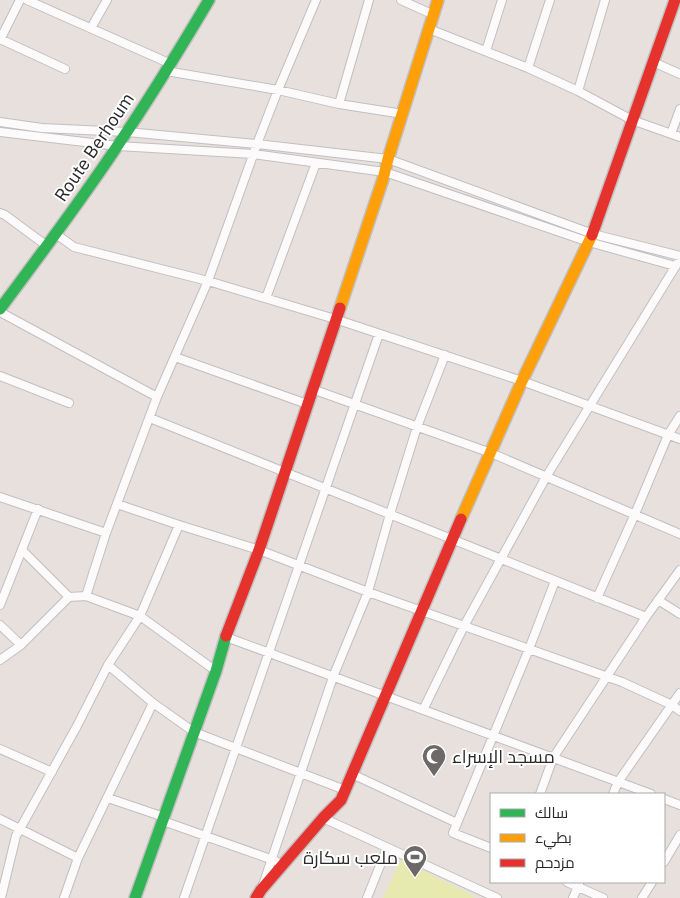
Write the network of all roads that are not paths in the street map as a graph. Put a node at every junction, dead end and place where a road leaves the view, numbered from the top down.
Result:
1 (20, 0) edge
2 (27, 0) edge
3 (107, 0) edge
4 (209, 0) edge
5 (316, 0) edge
6 (370, 0) edge
7 (401, 0) edge
8 (438, 0) edge
9 (502, 0) edge
10 (550, 0) edge
11 (605, 0) edge
12 (675, 0) edge
13 (434, 15) junction
14 (90, 28) junction
15 (429, 29) junction
16 (0, 39) edge
17 (486, 51) junction
18 (653, 62) junction
19 (168, 67) junction
20 (528, 68) junction
21 (65, 69) dead end
22 (680, 74) edge
23 (278, 90) junction
24 (578, 92) junction
25 (339, 104) junction
26 (680, 109) edge
27 (403, 114) junction
28 (632, 120) junction
29 (0, 122) edge
30 (0, 132) edge
31 (127, 132) junction
32 (672, 134) junction
33 (680, 137) edge
34 (257, 144) junction
35 (118, 146) junction
36 (253, 154) junction
37 (388, 159) junction
38 (316, 163) junction
39 (385, 172) junction
40 (0, 212) edge
41 (56, 234) junction
42 (591, 238) junction
43 (47, 246) junction
44 (680, 257) edge
45 (675, 266) junction
46 (208, 281) junction
47 (266, 298) junction
48 (0, 310) edge
49 (335, 319) junction
50 (379, 334) junction
51 (445, 355) junction
52 (175, 358) junction
53 (0, 376) edge
54 (522, 381) junction
55 (312, 390) junction
56 (157, 397) junction
57 (69, 403) dead end
58 (306, 404) junction
59 (355, 405) junction
60 (589, 405) junction
61 (680, 416) edge
62 (150, 418) junction
63 (417, 427) junction
64 (668, 435) junction
65 (680, 439) edge
66 (491, 454) junction
67 (284, 472) junction
68 (546, 477) junction
69 (326, 489) junction
70 (0, 497) edge
71 (117, 504) junction
72 (38, 509) junction
73 (390, 514) junction
74 (635, 514) junction
75 (179, 525) junction
76 (106, 532) junction
77 (680, 534) edge
78 (452, 539) junction
79 (22, 550) junction
80 (259, 550) junction
81 (500, 559) junction
82 (299, 566) junction
83 (680, 570) edge
84 (555, 581) junction
85 (368, 592) junction
86 (86, 596) junction
87 (69, 597) junction
88 (597, 598) junction
89 (658, 600) junction
90 (0, 605) edge
91 (422, 612) junction
92 (680, 614) edge
93 (140, 616) junction
94 (646, 617) junction
95 (0, 625) edge
96 (464, 626) junction
97 (226, 638) junction
98 (21, 645) junction
99 (529, 649) junction
100 (269, 653) junction
101 (0, 660) edge
102 (108, 665) junction
103 (216, 671) junction
104 (606, 676) junction
105 (334, 677) junction
106 (680, 693) edge
107 (385, 696) junction
108 (152, 703) junction
109 (672, 706) junction
110 (423, 710) junction
111 (680, 711) edge
112 (194, 732) junction
113 (492, 736) junction
114 (236, 748) junction
115 (0, 749) edge
116 (553, 758) junction
117 (52, 772) junction
118 (301, 773) junction
119 (352, 774) junction
120 (618, 782) junction
121 (345, 790) junction
122 (540, 793) edge
123 (613, 793) edge
124 (648, 793) edge
125 (108, 798) junction
126 (665, 799) edge
127 (680, 805) edge
128 (323, 818) junction
129 (0, 819) edge
130 (163, 819) junction
131 (457, 823) junction
132 (21, 828) junction
133 (680, 835) edge
134 (206, 836) junction
135 (387, 848) junction
136 (490, 848) edge
137 (78, 858) junction
138 (271, 860) junction
139 (665, 860) edge
140 (284, 864) junction
141 (651, 883) edge
142 (578, 884) edge
143 (259, 894) edge
144 (482, 895) edge
145 (1, 898) edge
146 (64, 898) edge
147 (135, 898) edge
148 (184, 898) edge
149 (368, 898) edge
150 (497, 898) edge
151 (573, 898) edge
152 (603, 898) edge
153 (642, 898) edge

1 - 16 street
2 - 14 street
3 - 14 street
4 - 19 street, Route Berhoum
5 - 23 street
6 - 25 street
7 - 13 street
8 - 13 street
9 - 17 street
10 - 20 street
11 - 24 street
12 - 18 street
13 - 15 street
14 - 19 street
15 - 17 street
15 - 27 street
16 - 21 street
17 - 20 street
18 - 22 street
18 - 28 street
19 - 23 street
19 - 31 street, Route Berhoum
20 - 24 street
23 - 25 street
23 - 34 street
24 - 28 street
25 - 27 street
26 - 32 street
27 - 37 street
28 - 32 street
28 - 42 street
29 - 31 street
30 - 35 street
31 - 34 street
31 - 35 street, Route Berhoum
32 - 33 street
34 - 36 street
34 - 37 street
35 - 36 street
35 - 41 street, Route Berhoum
36 - 38 street
36 - 46 street
37 - 39 street
37 - 42 street
38 - 39 street
38 - 47 street
39 - 42 street
39 - 49 street
40 - 43 street
41 - 43 street, Route Berhoum
41 - 46 street
42 - 44 street
42 - 45 street
42 - 54 street
43 - 48 street, Route Berhoum
44 - 45 street
45 - 60 street
46 - 47 street
46 - 52 street
47 - 49 street
48 - 56 street
49 - 50 street
49 - 55 street
50 - 51 street
50 - 59 street
51 - 54 street
51 - 63 street
52 - 56 street
52 - 58 street
53 - 57 street
54 - 60 street
54 - 66 street
55 - 58 street
55 - 59 street
56 - 62 street
58 - 67 street
59 - 63 street
59 - 69 street
60 - 64 street
60 - 68 street
61 - 64 street
62 - 67 street
62 - 71 street
63 - 66 street
63 - 73 street
64 - 65 street
64 - 74 street
66 - 68 street
66 - 78 street
67 - 69 street
67 - 80 street
68 - 74 street
68 - 81 street
69 - 73 street
69 - 82 street
70 - 72 street
71 - 75 street
71 - 76 street
72 - 76 street
72 - 79 street
73 - 78 street
73 - 85 street
74 - 77 street
74 - 88 street
75 - 80 street
75 - 93 street
76 - 86 street
78 - 81 street
78 - 91 street
79 - 87 street
79 - 90 street
80 - 82 street
80 - 97 street
81 - 84 street
81 - 96 street
82 - 85 street
82 - 100 street
83 - 89 street
84 - 88 street
84 - 99 street
85 - 91 street
85 - 105 street
86 - 87 street
86 - 93 street
87 - 98 street
88 - 94 street
89 - 92 street
89 - 94 street
91 - 96 street
91 - 107 street
93 - 102 street
93 - 103 street
94 - 104 street
95 - 98 street
96 - 99 street
96 - 110 street
97 - 100 street
97 - 103 street
98 - 101 street
99 - 104 street
99 - 113 street
100 - 105 street
100 - 114 street
102 - 108 street
102 - 117 street
103 - 112 street
104 - 109 street
104 - 116 street
105 - 107 street
105 - 118 street
106 - 109 street
107 - 110 street
107 - 119 street
108 - 112 street
108 - 125 street
109 - 111 street
109 - 120 street
110 - 113 street
112 - 114 street
112 - 130 street
113 - 116 street
113 - 131 street
114 - 118 street
114 - 134 street
115 - 117 street
116 - 120 street
116 - 122 street
117 - 132 street
118 - 121 street
118 - 138 street
119 - 121 street
119 - 131 street
120 - 123 street
120 - 124 street
121 - 128 street
125 - 130 street
125 - 137 street
126 - 127 street
128 - 135 street
128 - 140 street
129 - 132 street
130 - 134 street
130 - 147 street
131 - 136 street
132 - 137 street
132 - 145 street
133 - 139 street
134 - 138 street
134 - 148 street
135 - 144 street
135 - 149 street
137 - 146 street
138 - 140 street
138 - 143 street
140 - 143 street
141 - 153 street
142 - 151 street
142 - 152 street
144 - 150 street

